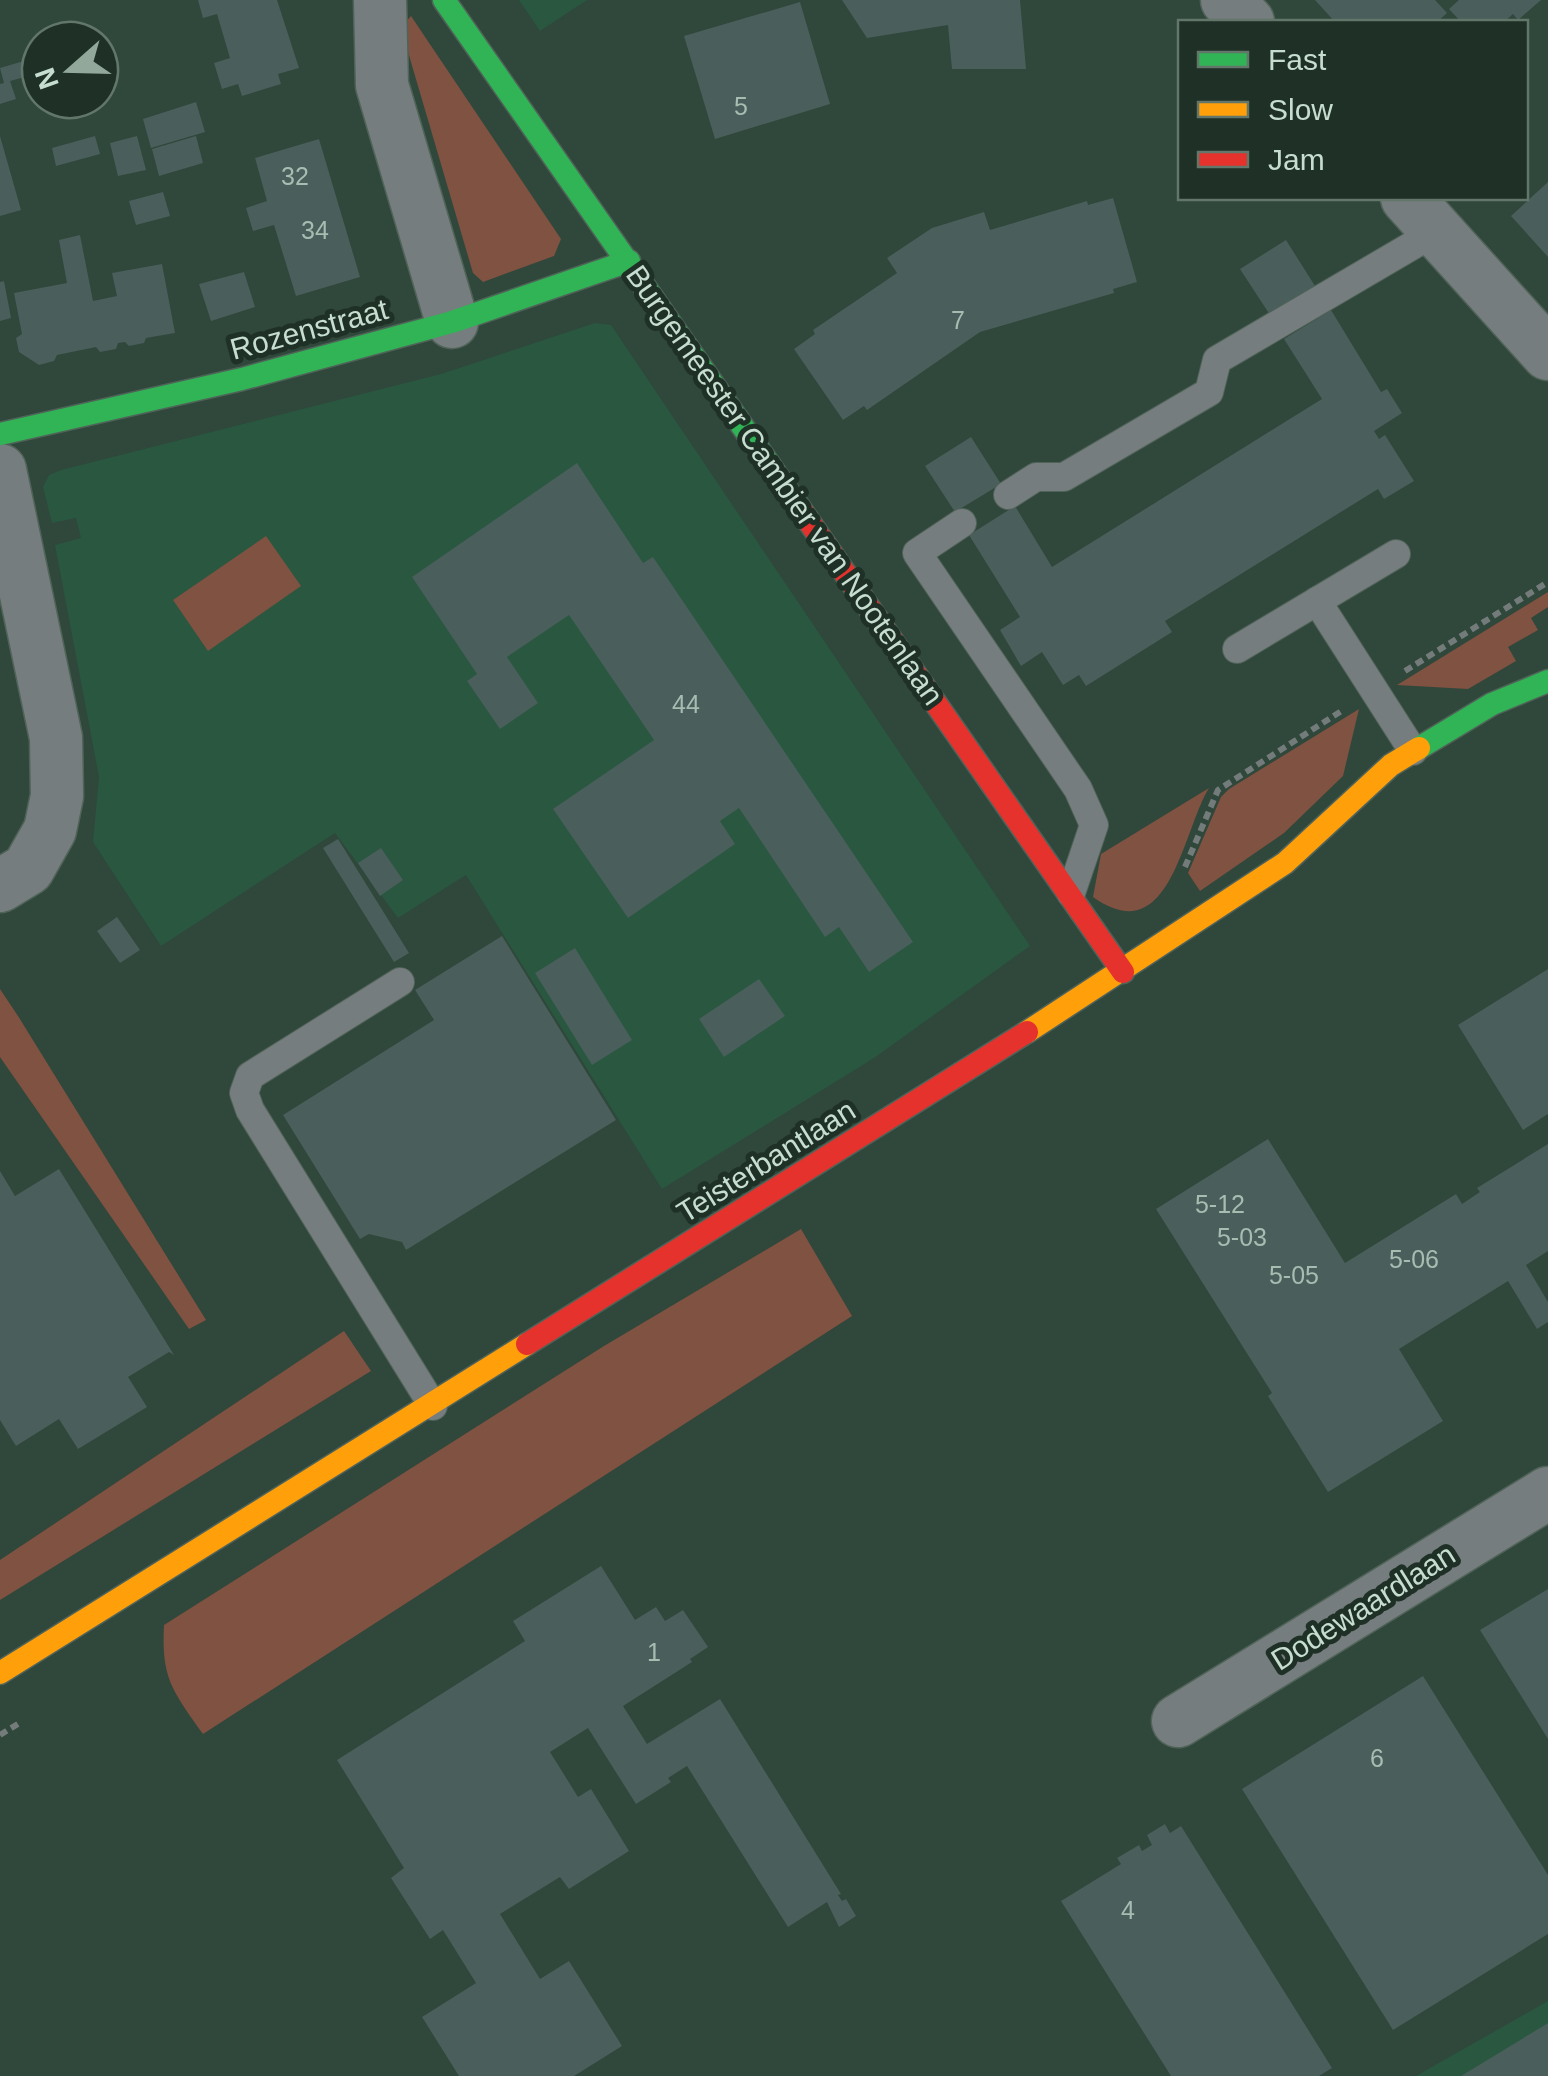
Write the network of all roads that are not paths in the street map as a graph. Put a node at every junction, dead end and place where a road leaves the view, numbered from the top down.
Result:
1 (380, 0) edge
2 (444, 0) edge
3 (1227, 0) edge
4 (1246, 20) edge
5 (1422, 214) edge
6 (629, 262) junction
7 (452, 322) junction
8 (1548, 354) edge
9 (0, 434) edge
10 (0, 470) edge
11 (1008, 495) dead end
12 (962, 524) dead end
13 (1396, 554) dead end
14 (1317, 601) junction
15 (1237, 649) dead end
16 (1548, 681) edge
17 (1414, 751) junction
18 (0, 886) edge
19 (1071, 893) junction
20 (1123, 972) junction
21 (400, 982) dead end
22 (433, 1406) junction
23 (1548, 1492) edge
24 (0, 1673) edge
25 (1178, 1722) dead end

1 - 7 street
2 - 6 street, Burgemeester Cambier van Nootenlaan
3 - 4 street
5 - 8 street
5 - 11 lane
6 - 7 street, Rozenstraat
6 - 19 street, Burgemeester Cambier van Nootenlaan
7 - 9 street, Rozenstraat
10 - 18 street
12 - 19 lane
13 - 14 lane
14 - 15 lane
14 - 17 lane
16 - 17 street, Teisterbantlaan
17 - 20 street, Teisterbantlaan
19 - 20 street, Burgemeester Cambier van Nootenlaan
20 - 22 street, Teisterbantlaan
21 - 22 lane
22 - 24 street, Teisterbantlaan
23 - 25 street, Dodewaardlaan

